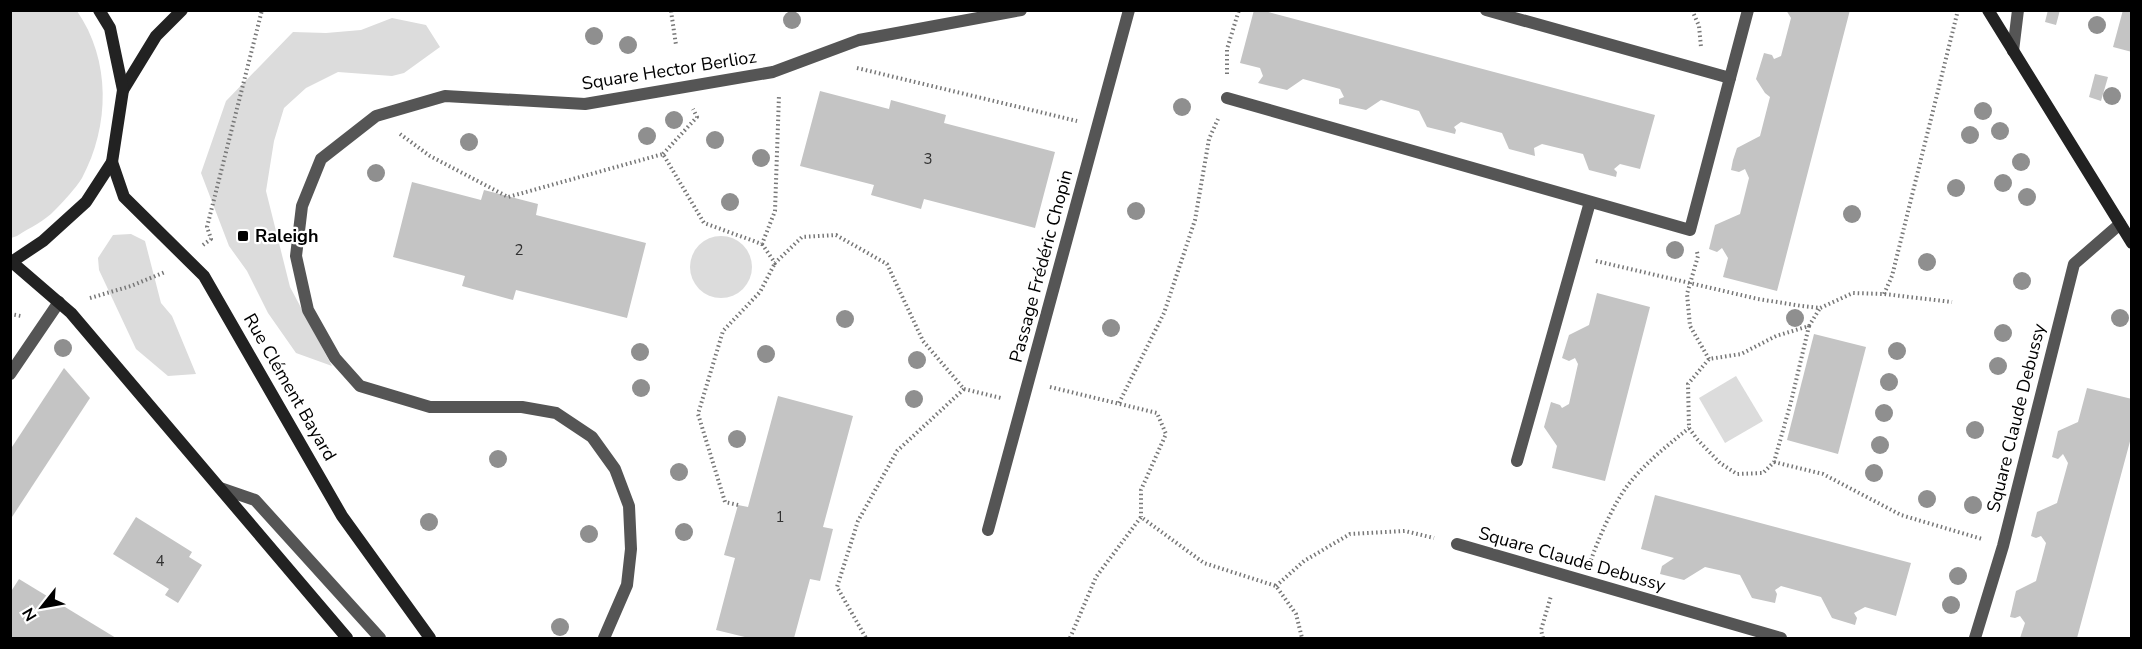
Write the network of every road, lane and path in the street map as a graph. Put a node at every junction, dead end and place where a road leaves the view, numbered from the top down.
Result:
1 (99, 10) edge
2 (182, 10) edge
3 (262, 10) edge
4 (671, 10) edge
5 (1021, 10) edge
6 (1129, 10) edge
7 (1239, 10) edge
8 (1486, 10) edge
9 (1692, 10) edge
10 (1748, 10) edge
11 (1958, 10) edge
12 (1988, 10) edge
13 (2018, 10) edge
14 (676, 45) dead end
15 (2013, 51) junction
16 (854, 67) dead end
17 (1704, 71) junction
18 (773, 72) junction
19 (1730, 78) junction
20 (123, 90) junction
21 (1227, 98) junction
22 (692, 108) dead end
23 (376, 116) junction
24 (1098, 126) junction
25 (663, 154) junction
26 (112, 162) junction
27 (1590, 202) junction
28 (2125, 226) edge
29 (1690, 230) junction
30 (211, 239) dead end
31 (2132, 243) edge
32 (762, 244) junction
33 (1575, 256) junction
34 (775, 262) junction
35 (12, 263) edge
36 (168, 271) dead end
37 (1690, 283) junction
38 (1884, 294) junction
39 (90, 298) dead end
40 (59, 302) junction
41 (1952, 302) dead end
42 (1820, 308) junction
43 (1809, 326) junction
44 (1709, 359) junction
45 (10, 374) edge
46 (1029, 381) junction
47 (964, 389) junction
48 (1023, 403) junction
49 (1119, 403) junction
50 (1689, 428) junction
51 (1517, 461) dead end
52 (1774, 462) junction
53 (220, 488) junction
54 (738, 505) dead end
55 (1141, 517) junction
56 (988, 530) dead end
57 (1457, 544) joint
58 (2003, 546) junction
59 (1557, 573) junction
60 (1584, 580) junction
61 (1276, 586) junction
62 (347, 639) edge
63 (380, 639) edge
64 (430, 639) edge
65 (604, 639) edge
66 (866, 639) edge
67 (1070, 639) edge
68 (1302, 639) edge
69 (1543, 639) edge
70 (1781, 639) edge
71 (1975, 639) edge

1 - 20 main road
2 - 20 main road
3 - 30 path
4 - 14 path
5 - 18 street, Square Hector Berlioz
6 - 24 street, Passage Frédéric Chopin
7 - 21 path
8 - 17 street
9 - 17 path
10 - 19 street
11 - 38 path
12 - 15 main road
13 - 15 street
15 - 28 main road
16 - 24 path
17 - 19 street
18 - 23 street, Square Hector Berlioz
18 - 32 path
19 - 29 street
20 - 26 main road
21 - 27 street
21 - 49 path
22 - 25 path
23 - 25 path
23 - 65 street, Square Hector Berlioz
24 - 46 street, Passage Frédéric Chopin
25 - 32 path
26 - 35 main road
26 - 64 main road, Rue Clément Bayard
27 - 29 street
27 - 33 street
28 - 31 main road
28 - 58 street, Square Claude Debussy
29 - 37 path
32 - 34 path
33 - 37 path
33 - 51 street
34 - 47 path
34 - 54 path
35 - 40 main road
36 - 39 path
37 - 42 path
37 - 44 path
38 - 41 path
38 - 42 path
40 - 45 street
40 - 53 main road
42 - 43 path
43 - 44 path
43 - 52 path
44 - 50 path
46 - 48 street, Passage Frédéric Chopin
46 - 49 path
47 - 48 path
47 - 66 path
48 - 56 street, Passage Frédéric Chopin
49 - 55 path
50 - 52 path
50 - 60 path
52 - 58 path
53 - 62 main road
53 - 63 street
55 - 61 path
55 - 67 path
57 - 59 street, Square Claude Debussy
57 - 61 path
58 - 71 street, Square Claude Debussy
59 - 60 street, Square Claude Debussy
59 - 69 path
60 - 70 street, Square Claude Debussy
61 - 68 path

